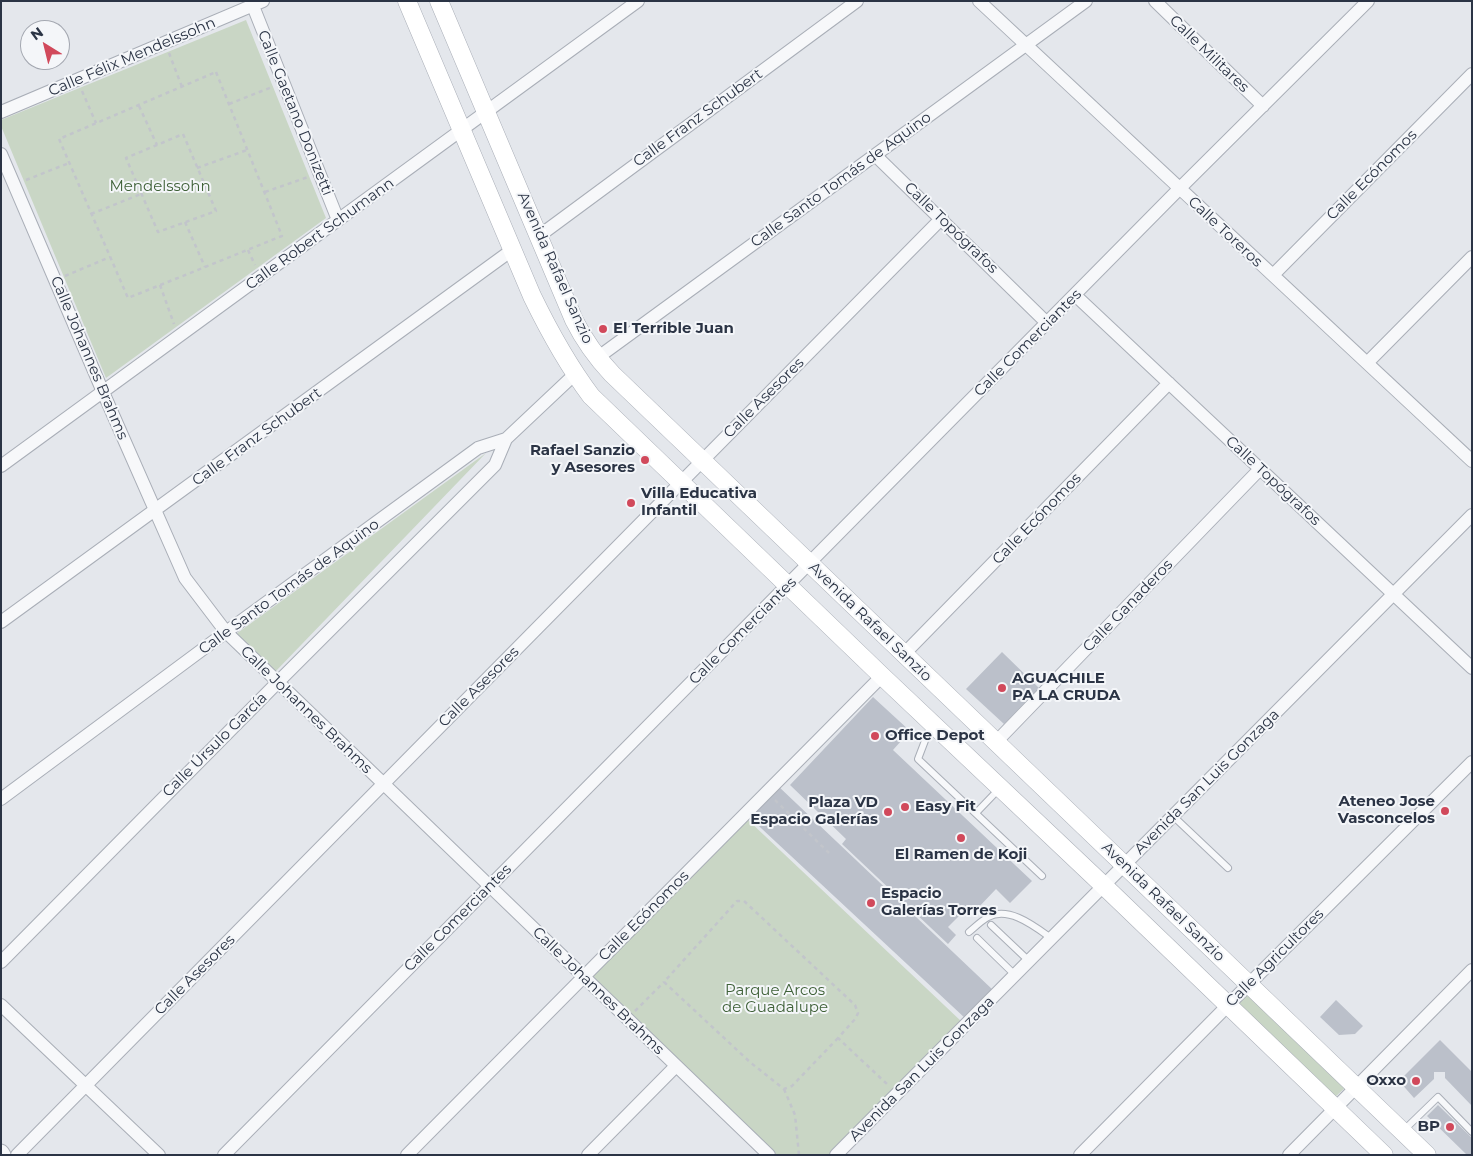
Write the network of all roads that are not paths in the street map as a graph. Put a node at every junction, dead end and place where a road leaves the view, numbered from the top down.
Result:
1 (407, 1) edge
2 (439, 1) edge
3 (638, 1) edge
4 (857, 1) edge
5 (979, 1) edge
6 (1086, 1) edge
7 (1155, 1) edge
8 (1366, 2) edge
9 (258, 4) edge
10 (1026, 45) junction
11 (1472, 74) edge
12 (1263, 106) junction
13 (1, 112) edge
14 (486, 112) junction
15 (462, 131) junction
16 (1, 154) edge
17 (875, 155) junction
18 (1179, 189) junction
19 (942, 218) junction
20 (338, 220) junction
21 (539, 236) junction
22 (512, 250) junction
23 (1472, 257) edge
24 (1273, 276) junction
25 (1075, 295) junction
26 (1048, 323) junction
27 (597, 358) junction
28 (1366, 364) junction
29 (575, 374) junction
30 (1169, 383) junction
31 (103, 392) junction
32 (506, 439) junction
33 (703, 460) junction
34 (1472, 462) edge
35 (1, 466) edge
36 (1260, 469) junction
37 (682, 482) junction
38 (156, 510) junction
39 (1472, 515) edge
40 (810, 564) junction
41 (789, 585) junction
42 (1394, 594) junction
43 (1, 622) edge
44 (226, 632) junction
45 (904, 654) junction
46 (1471, 666) edge
47 (882, 676) junction
48 (277, 683) junction
49 (932, 723) junction
50 (996, 742) junction
51 (1472, 762) edge
52 (383, 784) junction
53 (1000, 788) junction
54 (1, 800) edge
55 (976, 813) junction
56 (1173, 816) junction
57 (1124, 865) junction
58 (1228, 868) dead end
59 (1042, 876) dead end
60 (1103, 885) junction
61 (489, 886) junction
62 (991, 925) dead end
63 (969, 932) dead end
64 (977, 938) dead end
65 (1052, 938) junction
66 (1029, 960) junction
67 (1, 962) edge
68 (1472, 970) edge
69 (1015, 975) junction
70 (583, 977) junction
71 (1249, 984) junction
72 (1, 1005) edge
73 (1228, 1005) junction
74 (676, 1066) junction
75 (86, 1085) junction
76 (1356, 1087) junction
77 (1335, 1108) junction
78 (1402, 1132) junction
79 (1472, 1132) edge
80 (17, 1155) edge
81 (159, 1155) edge
82 (224, 1155) edge
83 (407, 1155) edge
84 (588, 1155) edge
85 (769, 1155) edge
86 (836, 1155) edge
87 (1080, 1155) edge
88 (1289, 1155) edge
89 (1384, 1155) edge
90 (1427, 1155) edge

1 - 15 main road, Avenida Rafael Sanzio
2 - 14 main road, Avenida Rafael Sanzio
3 - 14 street, Calle Robert Schumann
4 - 21 street, Calle Franz Schubert
5 - 10 street, Calle Toreros
6 - 10 street, Calle Santo Tomás de Aquino
7 - 12 street, Calle Militares
8 - 12 street, Calle Comerciantes
9 - 13 street, Calle Félix Mendelssohn
9 - 20 street, Calle Gaetano Donizetti
10 - 17 street, Calle Santo Tomás de Aquino
10 - 18 street, Calle Toreros
11 - 24 street, Calle Ecónomos
12 - 18 street, Calle Comerciantes
14 - 15 street, Calle Robert Schumann
14 - 21 main road, Avenida Rafael Sanzio
15 - 20 street, Calle Robert Schumann
15 - 22 main road, Avenida Rafael Sanzio
16 - 31 street, Calle Johannes Brahms
17 - 19 street, Calle Topógrafos
17 - 27 street, Calle Santo Tomás de Aquino
18 - 24 street, Calle Toreros
18 - 25 street, Calle Comerciantes
19 - 26 street, Calle Topógrafos
19 - 33 street, Calle Asesores
20 - 31 street, Calle Robert Schumann
21 - 27 main road, Avenida Rafael Sanzio
22 - 29 main road, Avenida Rafael Sanzio
22 - 38 street, Calle Franz Schubert
23 - 28 street
24 - 28 street, Calle Toreros
25 - 26 street, Calle Comerciantes
25 - 30 street, Calle Topógrafos
26 - 40 street, Calle Comerciantes
27 - 33 main road, Avenida Rafael Sanzio
28 - 34 street, Calle Toreros
29 - 32 street, Calle Santo Tomás de Aquino
29 - 37 main road, Avenida Rafael Sanzio
30 - 36 street, Calle Topógrafos
30 - 45 street, Calle Ecónomos
31 - 35 street, Calle Robert Schumann
31 - 38 street, Calle Johannes Brahms
32 - 44 street, Calle Santo Tomás de Aquino
32 - 48 street, Calle Úrsulo García
33 - 37 street, Calle Asesores
33 - 40 main road, Avenida Rafael Sanzio
36 - 42 street, Calle Topógrafos
36 - 50 street, Calle Ganaderos
37 - 41 main road, Avenida Rafael Sanzio
37 - 52 street, Calle Asesores
38 - 43 street, Calle Franz Schubert
38 - 44 street, Calle Johannes Brahms
39 - 42 street, Avenida San Luis Gonzaga
40 - 41 street, Calle Comerciantes
40 - 45 main road, Avenida Rafael Sanzio
41 - 47 main road, Avenida Rafael Sanzio
41 - 61 street, Calle Comerciantes
42 - 46 street, Calle Topógrafos
42 - 56 street, Avenida San Luis Gonzaga
44 - 48 street, Calle Johannes Brahms
44 - 54 street, Calle Santo Tomás de Aquino
45 - 50 main road, Avenida Rafael Sanzio
47 - 49 main road, Avenida Rafael Sanzio
47 - 70 street, Calle Ecónomos
48 - 52 street, Calle Johannes Brahms
48 - 67 street, Calle Úrsulo García
49 - 53 main road, Avenida Rafael Sanzio
49 - 55 lane
50 - 57 main road, Avenida Rafael Sanzio
51 - 71 street, Calle Agricultores
52 - 61 street, Calle Johannes Brahms
52 - 75 street, Calle Asesores
53 - 55 lane
53 - 60 main road, Avenida Rafael Sanzio
55 - 59 lane
56 - 57 street, Avenida San Luis Gonzaga
56 - 58 lane
57 - 60 street, Avenida San Luis Gonzaga
57 - 71 main road, Avenida Rafael Sanzio
60 - 65 street, Avenida San Luis Gonzaga
60 - 73 main road, Avenida Rafael Sanzio
61 - 70 street, Calle Johannes Brahms
61 - 82 street, Calle Comerciantes
62 - 66 lane
63 - 65 lane
64 - 69 lane
65 - 66 street, Avenida San Luis Gonzaga
66 - 69 street, Avenida San Luis Gonzaga
68 - 76 street
69 - 86 street, Avenida San Luis Gonzaga
70 - 74 street, Calle Johannes Brahms
70 - 83 street, Calle Ecónomos
71 - 73 street, Calle Agricultores
71 - 76 main road, Avenida Rafael Sanzio
72 - 75 street
73 - 77 main road, Avenida Rafael Sanzio
73 - 87 street, Calle Agricultores
74 - 84 street
74 - 85 street, Calle Johannes Brahms
75 - 80 street, Calle Asesores
75 - 81 street
76 - 77 street
76 - 78 main road, Avenida Rafael Sanzio
77 - 88 street
77 - 89 main road, Avenida Rafael Sanzio
78 - 79 lane
78 - 90 main road, Avenida Rafael Sanzio

